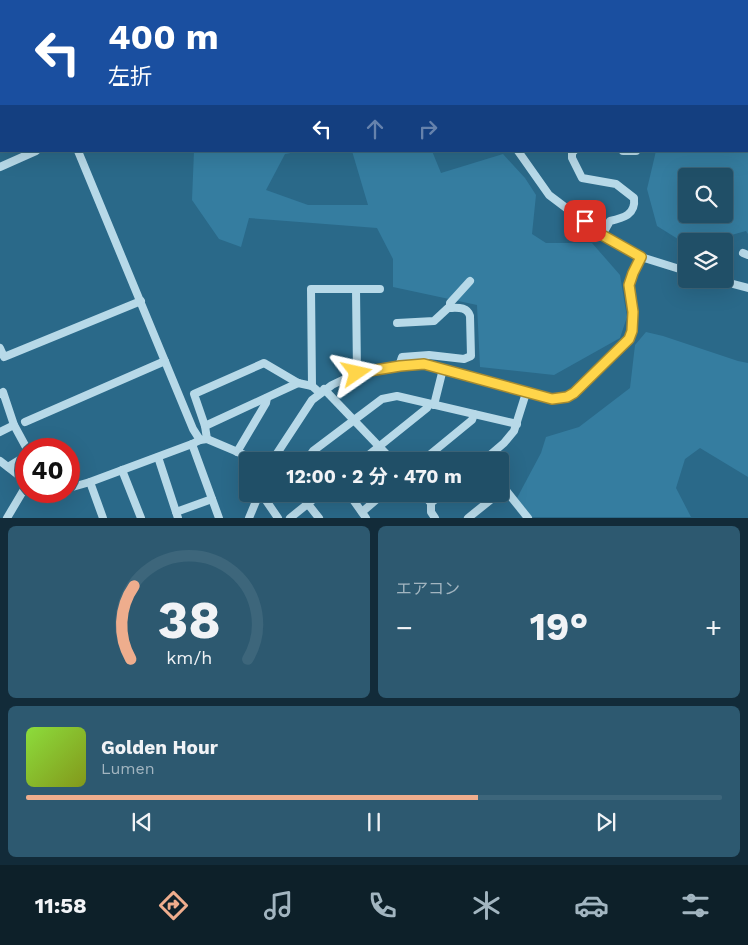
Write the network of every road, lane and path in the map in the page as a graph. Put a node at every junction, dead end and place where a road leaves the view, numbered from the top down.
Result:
1 (34, 152) edge
2 (78, 152) edge
3 (519, 152) edge
4 (573, 152) edge
5 (0, 166) edge
6 (602, 235) junction
7 (641, 257) junction
8 (678, 269) edge
9 (470, 281) dead end
10 (733, 284) edge
11 (748, 288) edge
12 (356, 289) junction
13 (380, 289) dead end
14 (140, 301) junction
15 (450, 308) junction
16 (397, 323) dead end
17 (0, 348) edge
18 (165, 361) junction
19 (399, 366) junction
20 (443, 369) junction
21 (357, 373) junction
22 (298, 384) junction
23 (312, 386) junction
24 (322, 391) junction
25 (526, 393) junction
26 (0, 394) edge
27 (267, 398) junction
28 (432, 404) junction
29 (474, 414) junction
30 (354, 420) junction
31 (25, 422) dead end
32 (517, 424) junction
33 (14, 425) junction
34 (205, 426) junction
35 (0, 432) edge
36 (21, 438) edge
37 (203, 439) junction
38 (192, 444) junction
39 (379, 446) junction
40 (237, 452) joint
41 (278, 452) edge
42 (312, 452) edge
43 (372, 452) edge
44 (384, 452) edge
45 (433, 452) edge
46 (493, 452) edge
47 (158, 457) junction
48 (0, 461) edge
49 (15, 463) edge
50 (8, 467) junction
51 (122, 470) junction
52 (15, 472) edge
53 (90, 482) junction
54 (80, 485) edge
55 (509, 498) edge
56 (212, 499) junction
57 (255, 502) edge
58 (267, 502) edge
59 (355, 502) edge
60 (375, 502) edge
61 (486, 502) edge
62 (16, 503) edge
63 (309, 503) joint
64 (431, 503) edge
65 (364, 514) edge
66 (177, 515) edge
67 (430, 516) edge
68 (526, 517) edge
69 (7, 518) edge
70 (104, 518) edge
71 (141, 518) edge
72 (218, 518) edge
73 (250, 518) edge
74 (278, 518) edge
75 (290, 518) edge
76 (319, 518) edge
77 (468, 518) edge

1 - 5 street
2 - 14 street
3 - 6 street
4 - 6 street
6 - 7 street
7 - 8 street
7 - 25 street
9 - 15 street
10 - 11 street
12 - 13 street
12 - 21 street
12 - 23 street
14 - 17 street
14 - 18 street
15 - 16 street
15 - 19 street
18 - 31 street
18 - 37 street
19 - 20 street
19 - 21 street
20 - 25 street
20 - 28 street
21 - 24 street
22 - 23 street
22 - 27 street
22 - 34 street
23 - 24 street
24 - 30 street
24 - 41 street
25 - 32 street
26 - 33 street
27 - 34 street
27 - 40 street
28 - 29 street
28 - 30 street
28 - 39 street
29 - 32 street
29 - 45 street
30 - 39 street
30 - 42 street
32 - 46 street
33 - 35 street
33 - 36 street
34 - 37 street
37 - 38 street
37 - 40 street
38 - 47 street
38 - 56 street
39 - 43 street
39 - 44 street
47 - 51 street
47 - 66 street
48 - 50 street
49 - 50 street
50 - 52 street
51 - 53 street
51 - 71 street
53 - 54 street
53 - 70 street
55 - 68 street
56 - 66 street
56 - 72 street
57 - 73 street
58 - 74 street
59 - 65 street
60 - 65 street
61 - 77 street
62 - 69 street
63 - 75 street
63 - 76 street
64 - 67 street

